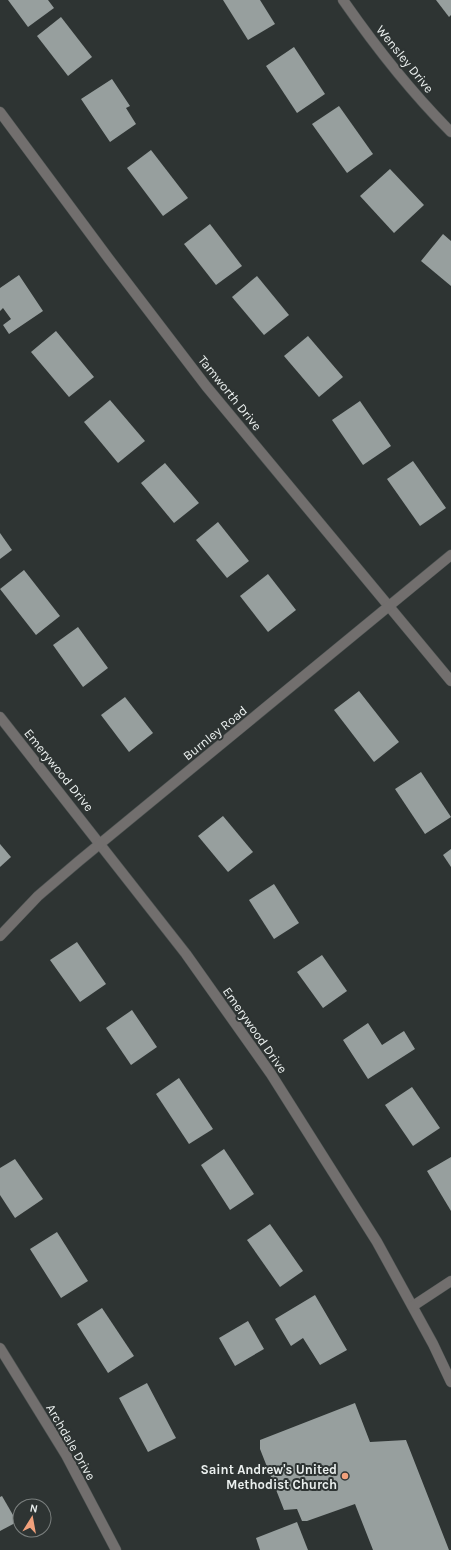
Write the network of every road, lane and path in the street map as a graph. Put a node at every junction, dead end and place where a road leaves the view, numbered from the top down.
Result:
1 (343, 0) edge
2 (0, 112) edge
3 (451, 132) edge
4 (451, 556) edge
5 (390, 606) junction
6 (451, 681) edge
7 (0, 717) edge
8 (100, 843) junction
9 (0, 936) edge
10 (451, 1281) edge
11 (412, 1306) junction
12 (0, 1348) edge
13 (451, 1382) edge
14 (116, 1550) edge

1 - 3 street, Wensley Drive
2 - 5 street, Tamworth Drive
4 - 5 street, Burnley Road
5 - 6 street, Tamworth Drive
5 - 8 street, Burnley Road
7 - 8 street, Emerywood Drive
8 - 9 street, Burnley Road
8 - 11 street, Emerywood Drive
10 - 11 street
11 - 13 street, Emerywood Drive
12 - 14 street, Archdale Drive

